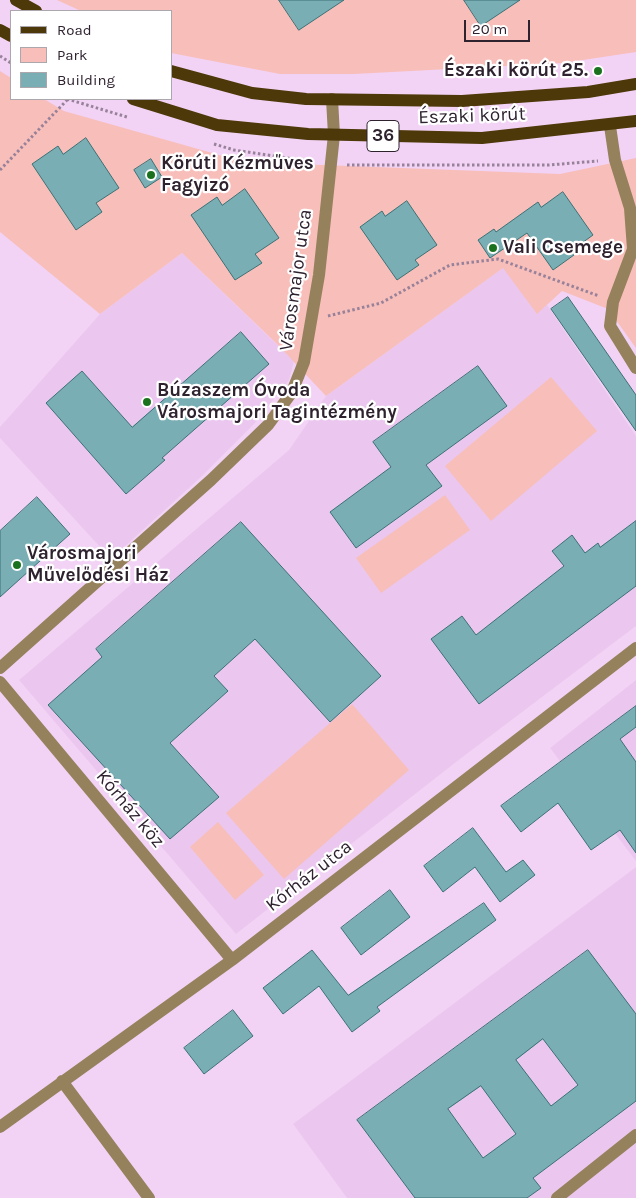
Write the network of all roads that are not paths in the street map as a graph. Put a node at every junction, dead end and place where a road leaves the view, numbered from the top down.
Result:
1 (16, 0) edge
2 (34, 10) edge
3 (172, 71) edge
4 (636, 84) edge
5 (332, 99) junction
6 (136, 100) edge
7 (636, 121) edge
8 (610, 126) junction
9 (334, 135) junction
10 (636, 368) edge
11 (636, 648) edge
12 (0, 668) edge
13 (0, 682) edge
14 (232, 960) junction
15 (62, 1081) junction
16 (0, 1127) edge
17 (636, 1135) edge
18 (149, 1198) edge
19 (557, 1198) edge

1 - 2 main road
3 - 5 main road, Északi körút / 36
4 - 5 main road, Északi körút / 36
5 - 9 street, Városmajor utca
6 - 9 main road, Északi körút / 36
7 - 8 main road, Északi körút / 36
8 - 9 main road, Északi körút / 36
8 - 10 street
9 - 12 street, Városmajor utca
11 - 14 street, Kórház utca
13 - 14 street, Kórház köz
14 - 15 street, Kórház utca
15 - 16 street, Kórház utca
15 - 18 street
17 - 19 street

